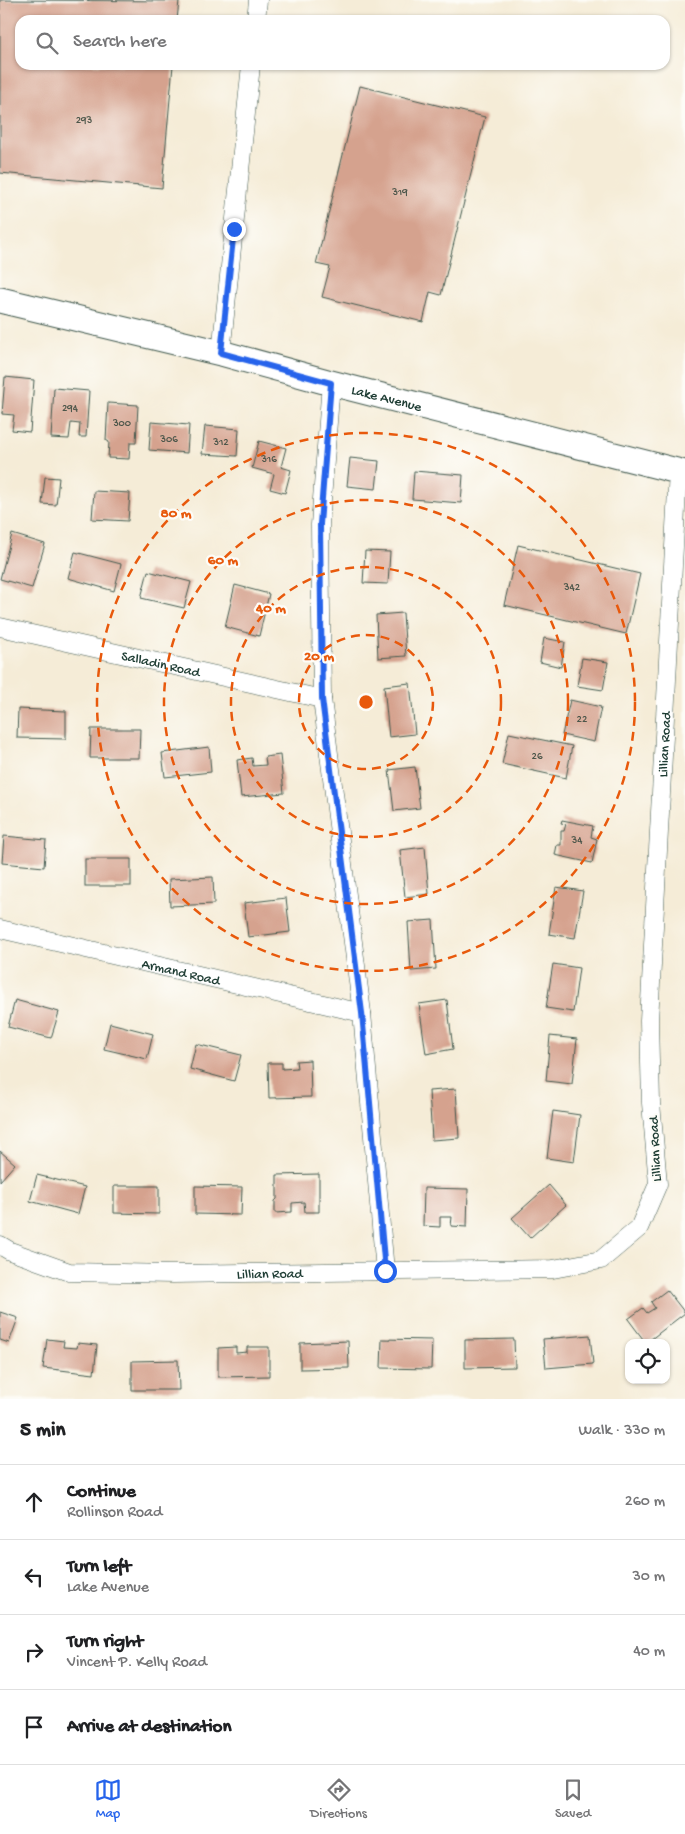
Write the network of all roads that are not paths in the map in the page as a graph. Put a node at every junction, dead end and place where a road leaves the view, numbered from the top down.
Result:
1 (258, 0) edge
2 (256, 15) edge
3 (250, 70) edge
4 (0, 300) edge
5 (221, 353) junction
6 (331, 383) junction
7 (682, 472) edge
8 (0, 627) edge
9 (322, 699) junction
10 (0, 929) edge
11 (362, 1013) junction
12 (0, 1245) edge
13 (385, 1271) junction

1 - 2 street
3 - 5 street
4 - 5 main road, Lake Avenue
5 - 6 main road, Lake Avenue
6 - 7 main road, Lake Avenue
6 - 9 street
7 - 13 street, Lillian Road
8 - 9 street, Salladin Road
9 - 11 street
10 - 11 street, Armand Road
11 - 13 street
12 - 13 street, Lillian Road

